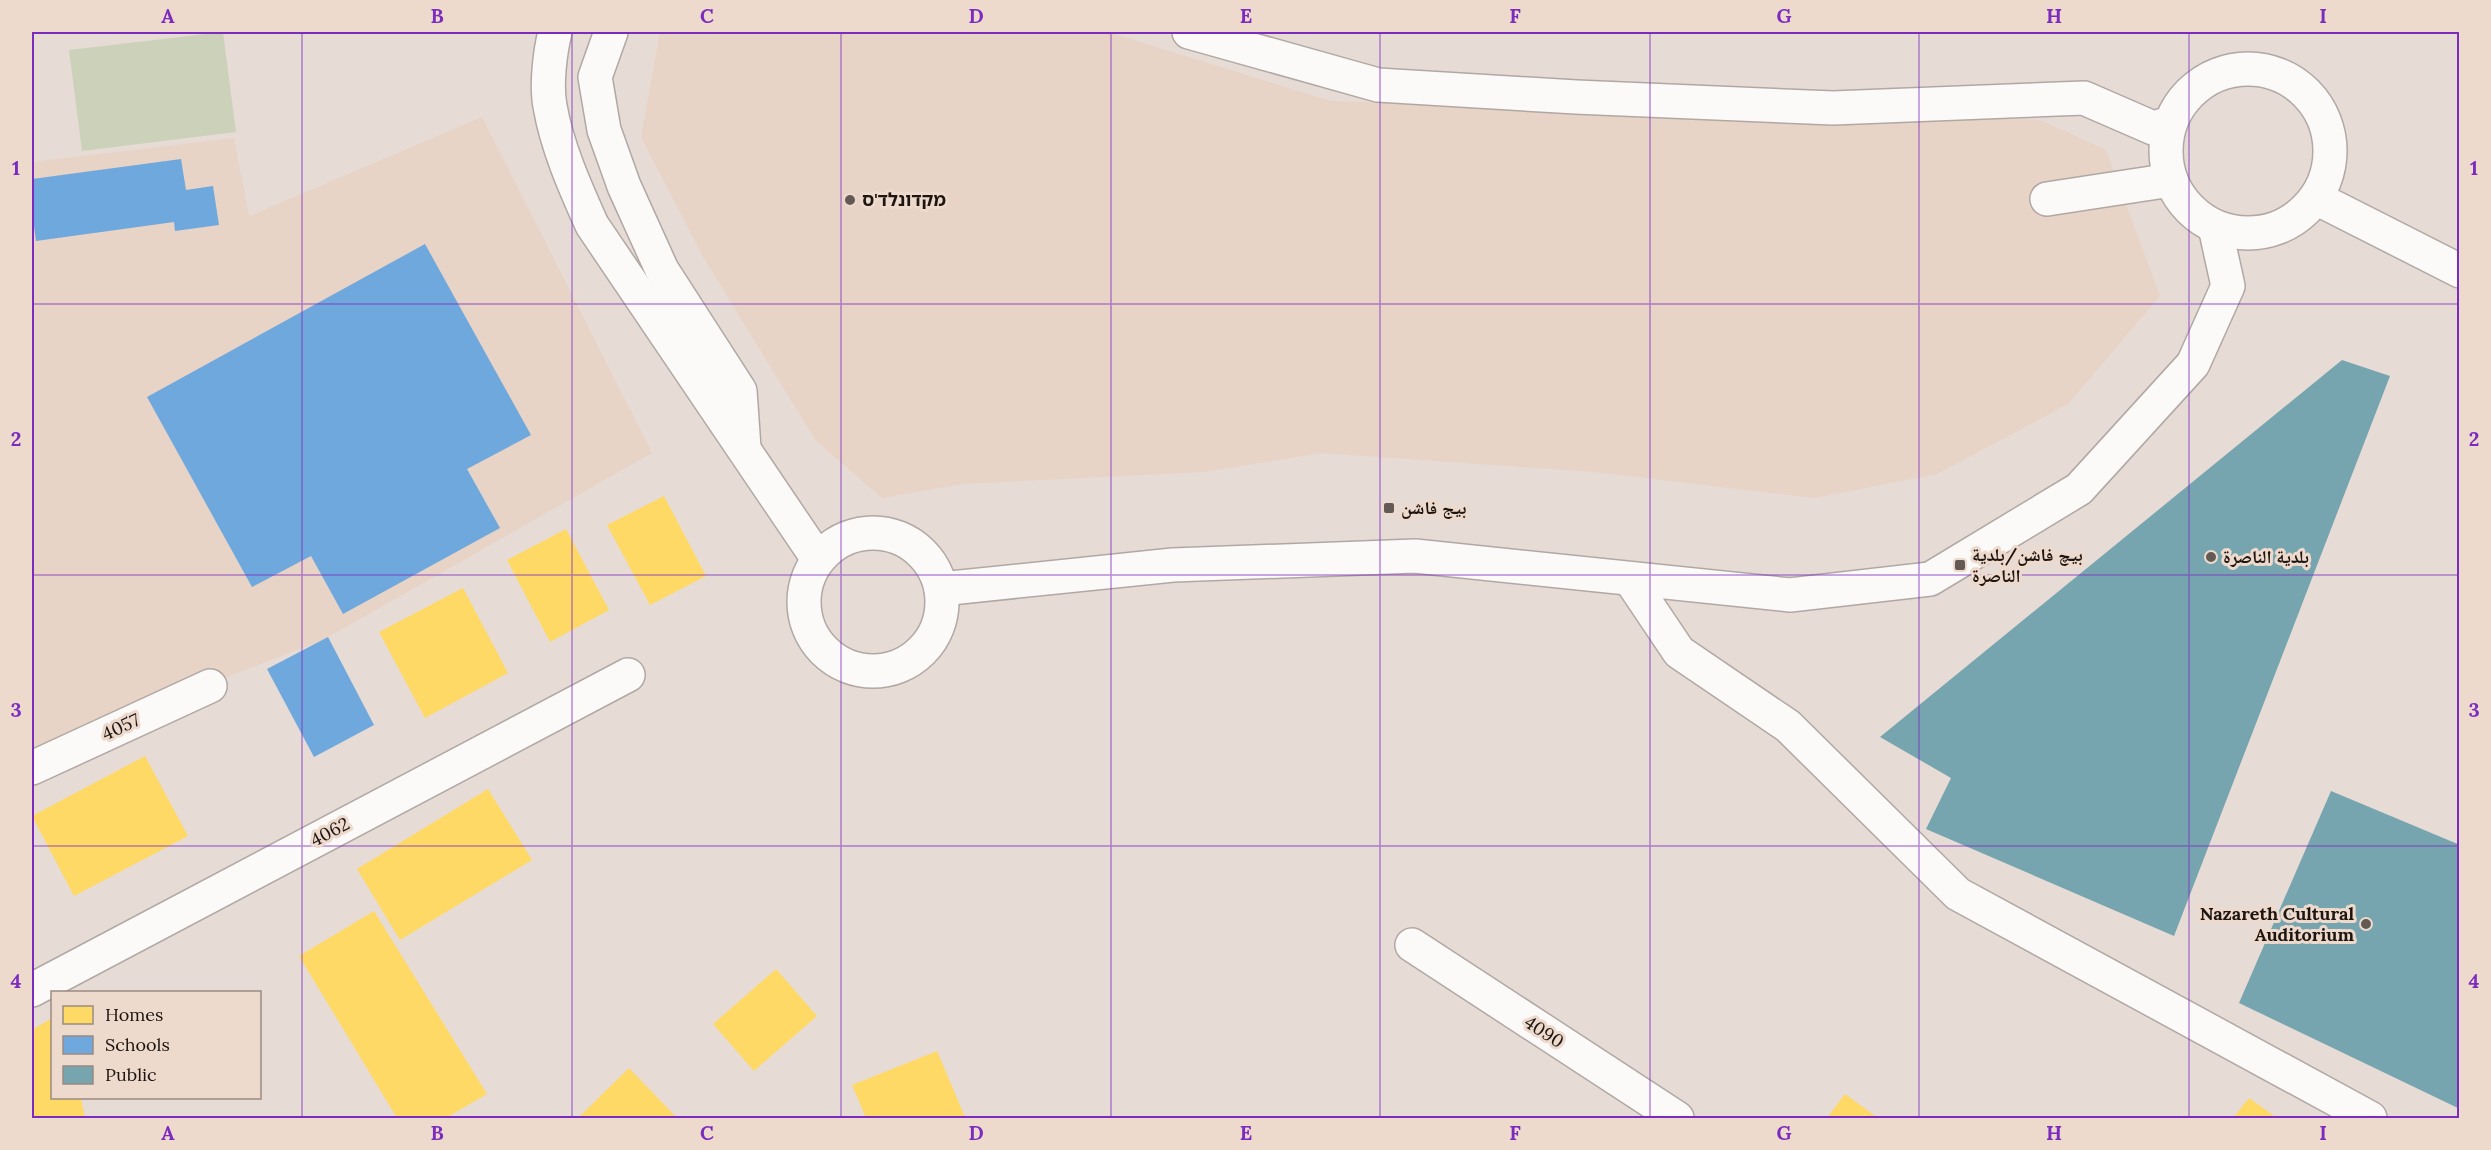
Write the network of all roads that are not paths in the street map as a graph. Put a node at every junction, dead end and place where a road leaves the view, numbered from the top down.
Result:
1 (555, 32) edge
2 (611, 32) edge
3 (1189, 32) edge
4 (2170, 123) junction
5 (2171, 180) junction
6 (2316, 198) junction
7 (2047, 200) dead end
8 (2215, 227) junction
9 (2460, 272) edge
10 (744, 449) junction
11 (818, 559) junction
12 (1630, 579) junction
13 (941, 589) junction
14 (628, 675) dead end
15 (210, 686) dead end
16 (32, 768) edge
17 (1412, 945) dead end
18 (32, 990) edge
19 (1677, 1119) edge
20 (2370, 1119) edge

1 - 10 street
2 - 10 street
3 - 4 street
4 - 5 street
4 - 6 street
5 - 7 street
5 - 8 street
6 - 8 street
6 - 9 street
8 - 12 street
10 - 11 street
11 - 13 street
11 - 13 street
12 - 13 street
12 - 20 street
14 - 18 street, 4062
15 - 16 street, 4057
17 - 19 street, 4090

